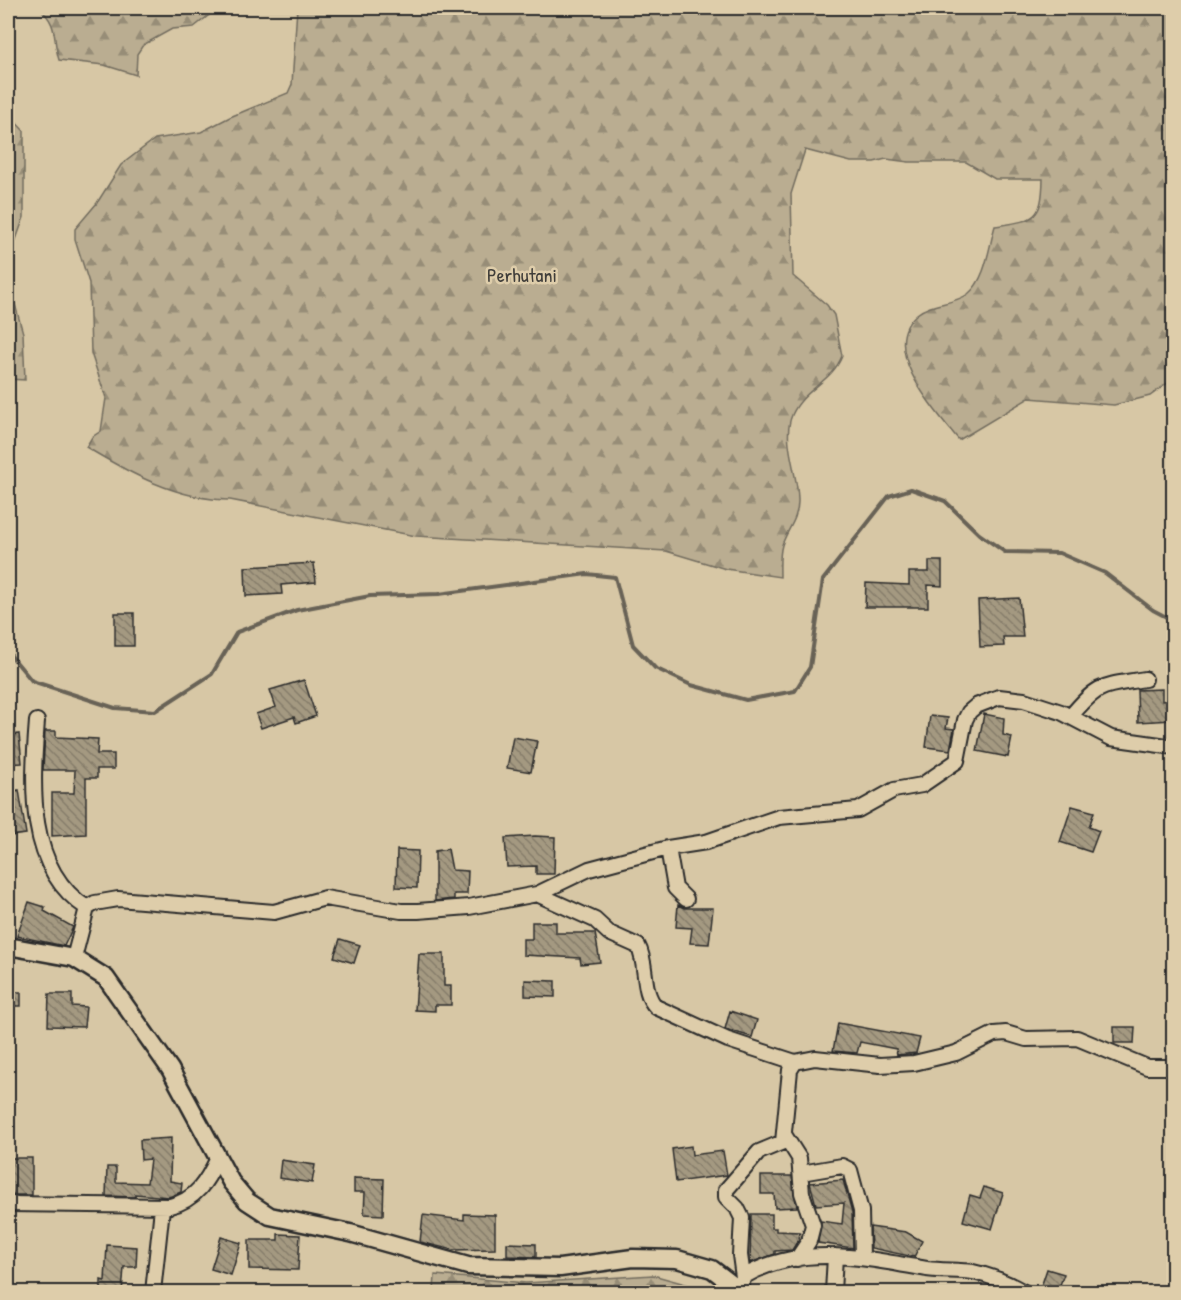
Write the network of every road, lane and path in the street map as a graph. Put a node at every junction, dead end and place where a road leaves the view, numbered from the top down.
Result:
1 (1145, 680) dead end
2 (1071, 716) junction
3 (37, 721) dead end
4 (1173, 747) edge
5 (668, 848) junction
6 (537, 894) junction
7 (686, 900) dead end
8 (87, 908) junction
9 (8, 946) edge
10 (74, 958) junction
11 (795, 1062) junction
12 (1173, 1067) edge
13 (785, 1136) junction
14 (218, 1158) junction
15 (801, 1173) junction
16 (8, 1204) edge
17 (162, 1208) junction
18 (835, 1256) junction
19 (862, 1257) junction
20 (797, 1259) junction
21 (742, 1285) edge
22 (153, 1293) edge
23 (833, 1293) edge
24 (1024, 1293) edge

1 - 2 street
2 - 4 street
2 - 5 street
3 - 8 street
5 - 6 street
5 - 7 street
6 - 8 street
6 - 11 street
8 - 10 street
9 - 10 street
10 - 14 street
11 - 12 street
11 - 13 street
13 - 15 street
13 - 21 street
14 - 17 street
14 - 21 street
15 - 19 street
15 - 20 street
16 - 17 street
17 - 22 street
18 - 19 street
18 - 20 street
18 - 23 street
19 - 24 street
20 - 21 street

